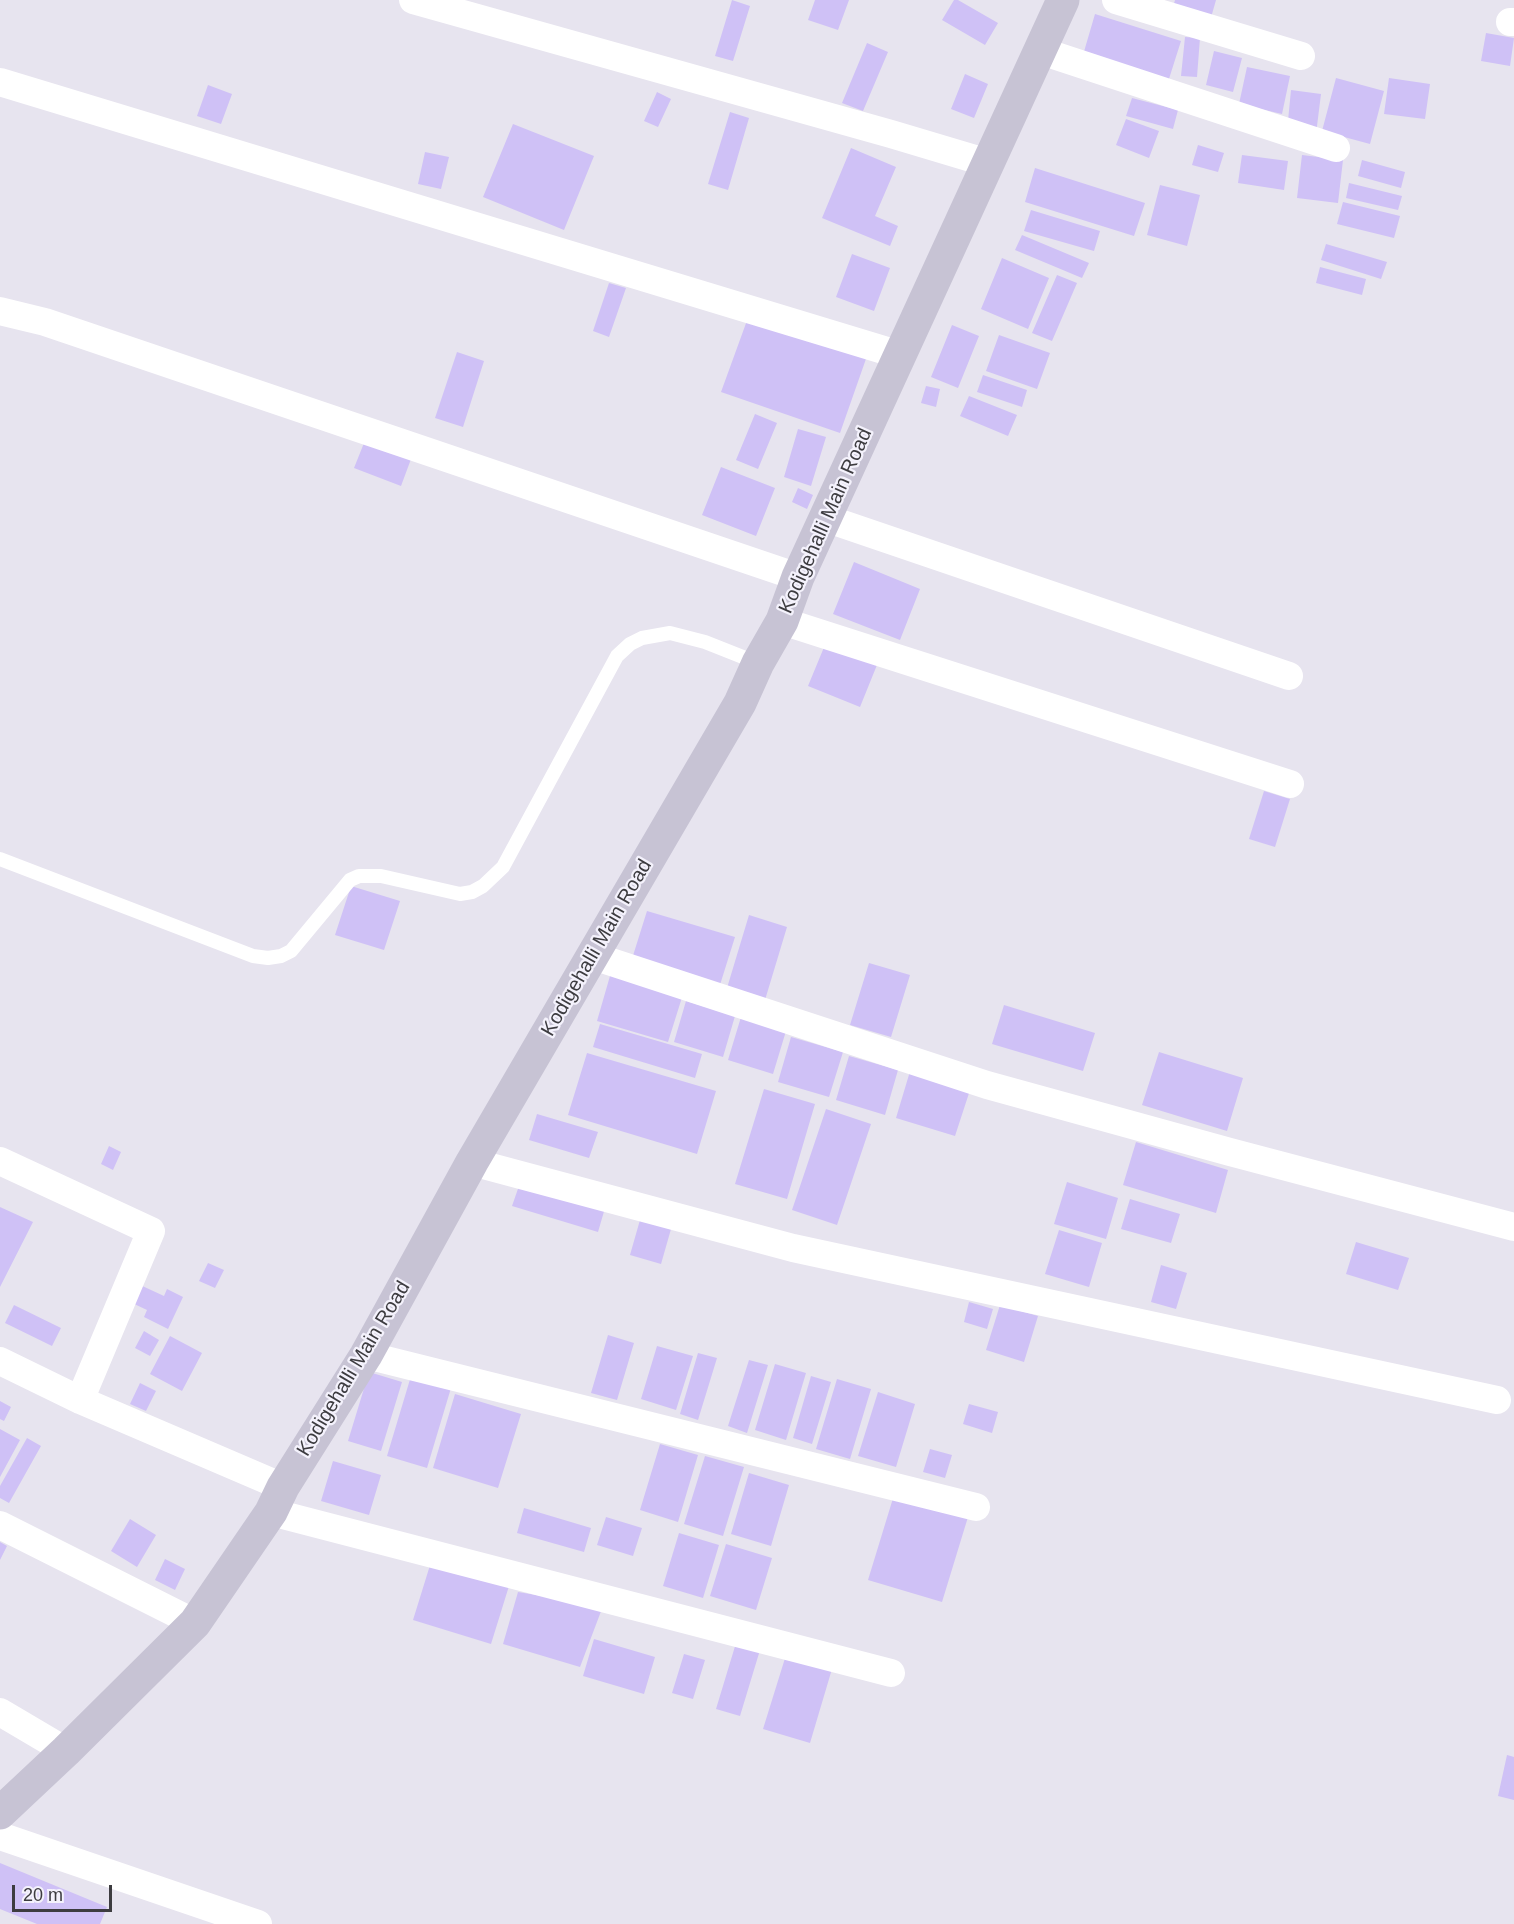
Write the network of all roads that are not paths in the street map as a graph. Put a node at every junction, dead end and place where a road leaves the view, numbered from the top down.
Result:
1 (412, 0) edge
2 (1063, 0) edge
3 (1116, 0) edge
4 (1041, 51) junction
5 (1301, 56) dead end
6 (0, 82) edge
7 (1336, 148) dead end
8 (988, 163) junction
9 (0, 311) edge
10 (900, 355) junction
11 (825, 518) junction
12 (798, 577) junction
13 (782, 621) junction
14 (758, 663) junction
15 (1289, 676) dead end
16 (1290, 784) dead end
17 (0, 859) edge
18 (593, 956) junction
19 (0, 1161) edge
20 (472, 1162) junction
21 (1514, 1227) edge
22 (366, 1355) junction
23 (0, 1361) edge
24 (80, 1400) junction
25 (1497, 1400) dead end
26 (277, 1499) junction
27 (976, 1507) dead end
28 (0, 1525) edge
29 (195, 1623) junction
30 (891, 1673) dead end
31 (0, 1712) edge
32 (66, 1752) junction
33 (0, 1813) edge
34 (0, 1836) edge
35 (258, 1924) edge

1 - 8 street
2 - 4 street, Kodigehalli Main Road
3 - 5 street
4 - 7 street
4 - 8 street, Kodigehalli Main Road
6 - 10 street
8 - 10 street, Kodigehalli Main Road
9 - 12 street
10 - 11 street, Kodigehalli Main Road
11 - 12 street, Kodigehalli Main Road
11 - 15 street
12 - 13 street, Kodigehalli Main Road
13 - 14 street, Kodigehalli Main Road
13 - 16 street
14 - 17 lane
14 - 18 street, Kodigehalli Main Road
18 - 20 street, Kodigehalli Main Road
18 - 21 street
19 - 24 street
20 - 22 street, Kodigehalli Main Road
20 - 25 street
22 - 26 street, Kodigehalli Main Road
22 - 27 street
23 - 24 street
24 - 26 street
26 - 29 street, Kodigehalli Main Road
26 - 30 street
28 - 29 street
29 - 32 street, Kodigehalli Main Road
31 - 32 street
32 - 33 street, Kodigehalli Main Road
34 - 35 street

